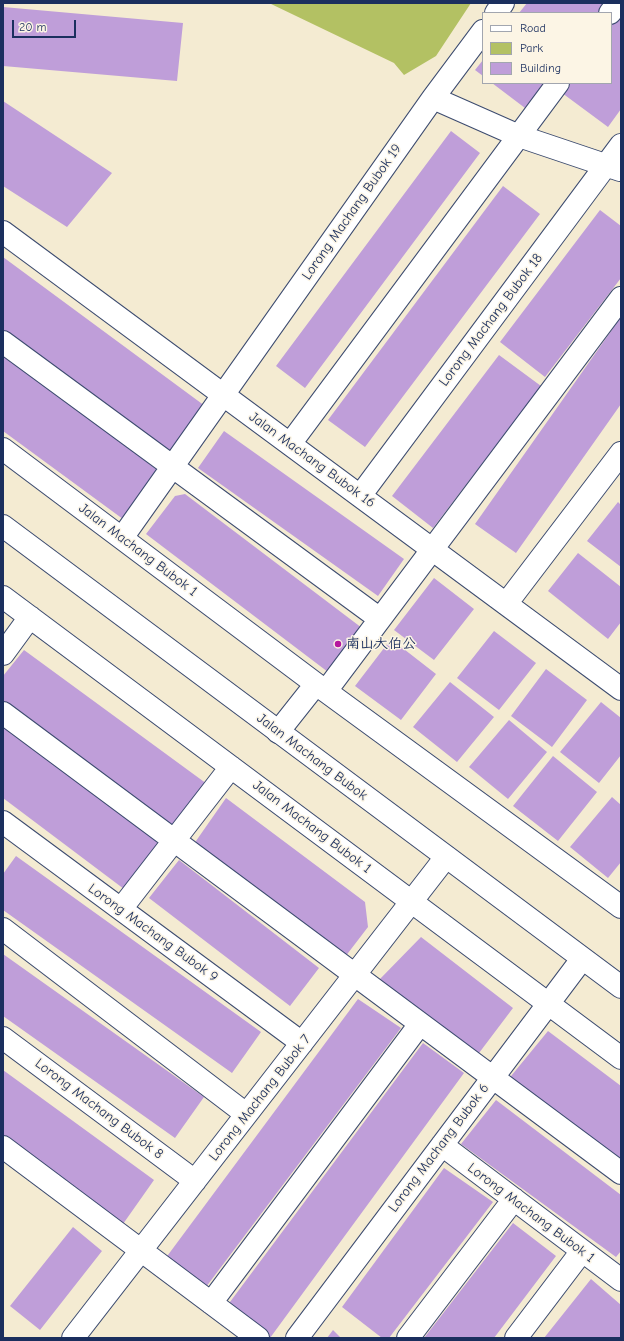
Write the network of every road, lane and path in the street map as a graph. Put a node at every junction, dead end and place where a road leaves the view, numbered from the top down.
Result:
1 (503, 3) edge
2 (618, 3) edge
3 (497, 12) edge
4 (611, 12) edge
5 (482, 32) edge
6 (557, 84) edge
7 (433, 98) junction
8 (519, 136) junction
9 (621, 145) edge
10 (614, 168) edge
11 (3, 232) edge
12 (621, 298) edge
13 (3, 342) edge
14 (223, 395) junction
15 (290, 444) junction
16 (3, 449) edge
17 (621, 453) edge
18 (173, 466) junction
19 (360, 496) junction
20 (3, 526) edge
21 (122, 538) junction
22 (432, 549) junction
23 (3, 597) edge
24 (506, 604) junction
25 (30, 617) junction
26 (380, 619) junction
27 (3, 654) edge
28 (321, 687) junction
29 (621, 689) edge
30 (3, 713) edge
31 (278, 732) junction
32 (231, 767) junction
33 (3, 822) edge
34 (174, 840) junction
35 (446, 857) junction
36 (412, 902) junction
37 (621, 907) edge
38 (121, 909) junction
39 (3, 929) edge
40 (582, 959) junction
41 (354, 975) junction
42 (621, 987) edge
43 (548, 1004) junction
44 (420, 1024) junction
45 (3, 1038) edge
46 (302, 1043) junction
47 (621, 1058) edge
48 (492, 1078) junction
49 (246, 1114) junction
50 (442, 1145) junction
51 (3, 1147) edge
52 (621, 1173) edge
53 (195, 1181) junction
54 (514, 1199) junction
55 (141, 1250) junction
56 (582, 1251) junction
57 (621, 1280) edge
58 (211, 1303) junction
59 (73, 1338) edge
60 (258, 1338) edge
61 (297, 1338) edge
62 (408, 1338) edge
63 (516, 1338) edge

1 - 3 street
2 - 4 street
5 - 7 street, Lorong Machang Bubok 19
6 - 8 street
7 - 8 street
7 - 14 street, Lorong Machang Bubok 19
8 - 10 street
8 - 15 street
9 - 10 street, Lorong Machang Bubok 18
10 - 19 street, Lorong Machang Bubok 18
11 - 14 street, Jalan Machang Bubok 16
12 - 22 street
13 - 18 street
14 - 15 street, Jalan Machang Bubok 16
14 - 18 street, Lorong Machang Bubok 19
15 - 19 street, Jalan Machang Bubok 16
16 - 21 street, Jalan Machang Bubok 1
17 - 24 street
18 - 21 street, Lorong Machang Bubok 19
18 - 26 street
19 - 22 street, Jalan Machang Bubok 16
20 - 31 street, Jalan Machang Bubok
21 - 28 street, Jalan Machang Bubok 1
22 - 24 street, Jalan Machang Bubok 16
22 - 26 street
23 - 25 street, Jalan Machang Bubok 1
24 - 29 street, Jalan Machang Bubok 16
25 - 27 street
25 - 32 street, Jalan Machang Bubok 1
26 - 28 street
28 - 31 street
28 - 37 street, Jalan Machang Bubok 1
30 - 34 street
31 - 35 street, Jalan Machang Bubok
32 - 34 street
32 - 36 street, Jalan Machang Bubok 1
33 - 38 street, Lorong Machang Bubok 9
34 - 38 street
34 - 41 street
35 - 36 street, Lorong Machang Bubok 7
35 - 40 street, Jalan Machang Bubok
36 - 41 street, Lorong Machang Bubok 7
36 - 43 street, Jalan Machang Bubok 1
38 - 46 street, Lorong Machang Bubok 9
39 - 49 street
40 - 42 street, Jalan Machang Bubok
40 - 43 street, Lorong Machang Bubok 6
41 - 44 street
41 - 46 street, Lorong Machang Bubok 7
43 - 47 street, Jalan Machang Bubok 1
43 - 48 street, Lorong Machang Bubok 6
44 - 48 street
44 - 58 street
45 - 53 street, Lorong Machang Bubok 8
46 - 49 street, Lorong Machang Bubok 7
48 - 50 street, Lorong Machang Bubok 6
48 - 52 street
49 - 53 street, Lorong Machang Bubok 7
50 - 54 street, Lorong Machang Bubok 1
50 - 61 street, Lorong Machang Bubok 6
51 - 55 street
53 - 55 street, Lorong Machang Bubok 7
54 - 56 street, Lorong Machang Bubok 1
54 - 62 street
55 - 58 street
55 - 59 street, Lorong Machang Bubok 7
56 - 57 street, Lorong Machang Bubok 1
56 - 63 street
58 - 60 street

